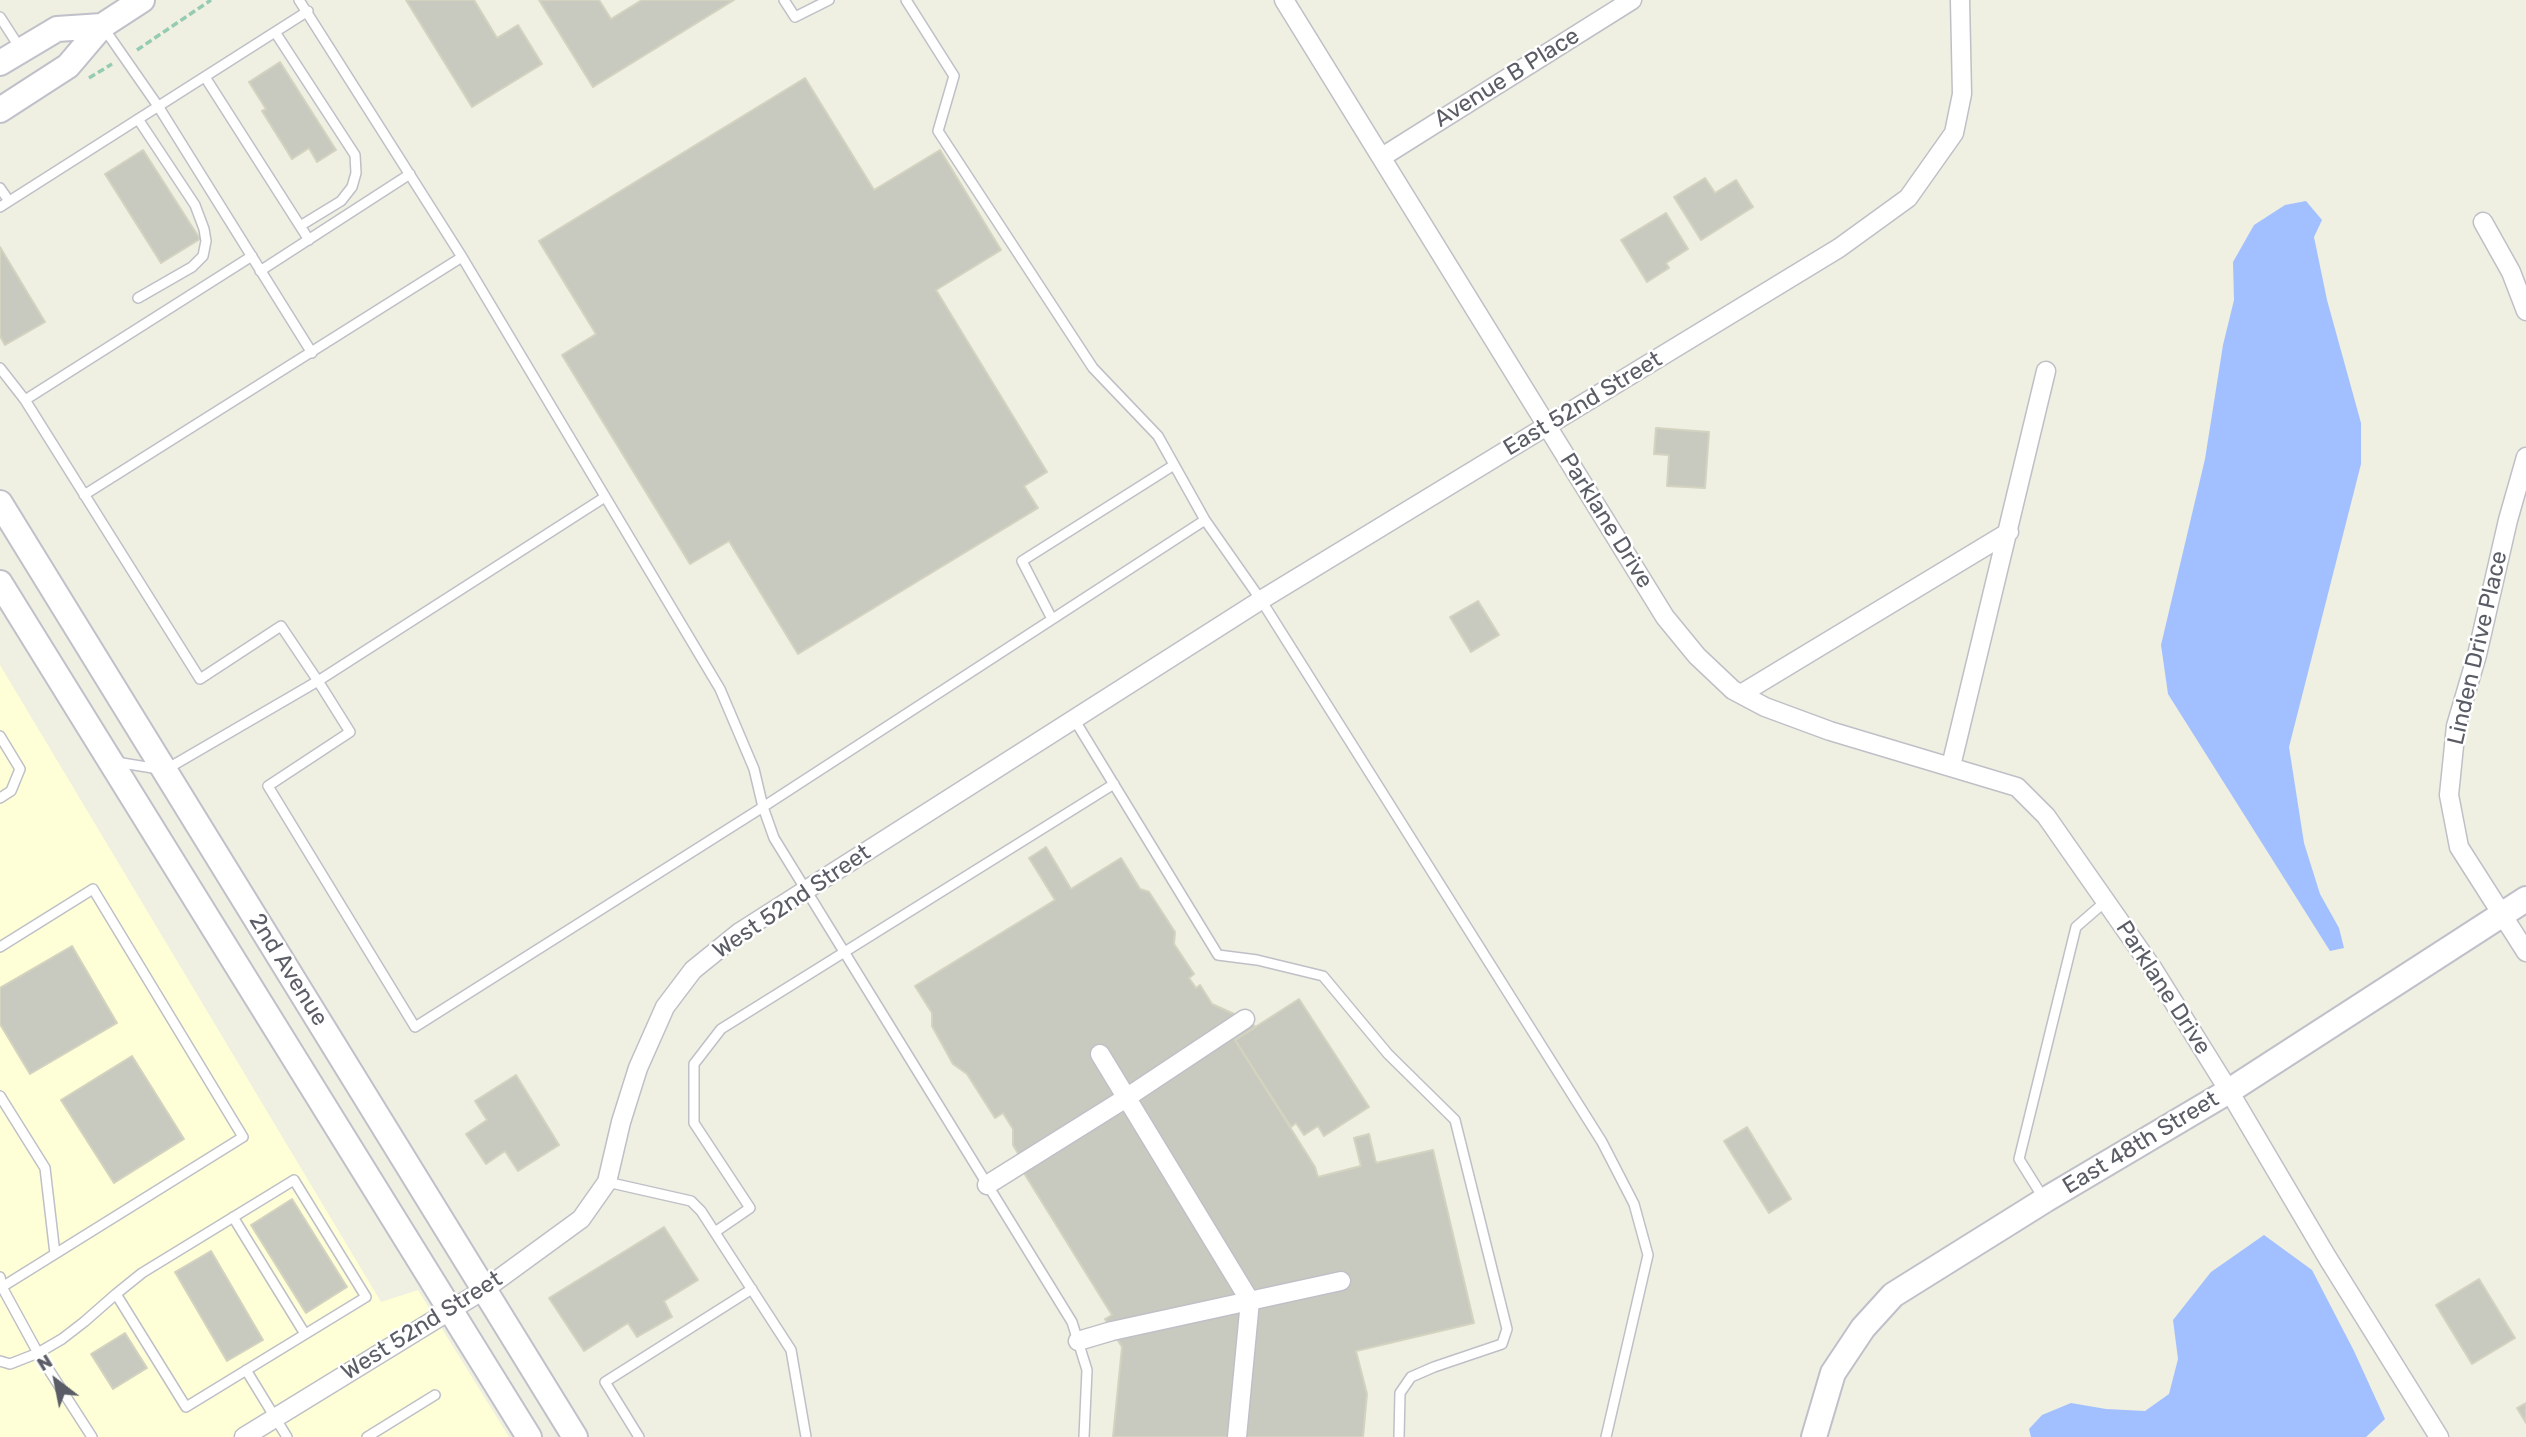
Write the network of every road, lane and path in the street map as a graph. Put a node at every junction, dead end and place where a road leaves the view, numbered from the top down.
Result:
1 (142, 0) edge
2 (211, 0) edge
3 (299, 0) edge
4 (784, 0) edge
5 (829, 0) edge
6 (906, 0) edge
7 (1284, 0) edge
8 (1632, 0) edge
9 (1961, 0) edge
10 (308, 11) junction
11 (0, 17) edge
12 (102, 26) junction
13 (275, 32) junction
14 (21, 50) junction
15 (124, 57) junction
16 (0, 63) edge
17 (205, 77) junction
18 (80, 84) dead end
19 (158, 106) junction
20 (0, 110) edge
21 (138, 119) junction
22 (1382, 157) junction
23 (410, 174) junction
24 (0, 188) edge
25 (4, 204) edge
26 (2483, 222) dead end
27 (300, 226) junction
28 (309, 240) junction
29 (252, 256) junction
30 (462, 257) junction
31 (260, 271) junction
32 (138, 298) dead end
33 (2526, 311) edge
34 (312, 353) junction
35 (0, 368) edge
36 (2046, 372) dead end
37 (25, 400) junction
38 (1546, 427) junction
39 (2525, 463) edge
40 (1174, 465) junction
41 (84, 495) junction
42 (605, 497) junction
43 (0, 503) edge
44 (1205, 520) junction
45 (2009, 532) junction
46 (0, 583) edge
47 (1261, 600) junction
48 (1052, 619) junction
49 (318, 681) junction
50 (1741, 694) junction
51 (1073, 718) junction
52 (0, 736) edge
53 (110, 761) junction
54 (1951, 766) junction
55 (165, 770) junction
56 (1114, 784) junction
57 (0, 798) edge
58 (763, 807) junction
59 (806, 889) junction
60 (2526, 899) edge
61 (2106, 901) junction
62 (2501, 914) junction
63 (0, 947) edge
64 (843, 951) junction
65 (2526, 952) edge
66 (1245, 1019) dead end
67 (1100, 1054) dead end
68 (2229, 1091) junction
69 (0, 1096) edge
70 (1126, 1098) junction
71 (607, 1181) junction
72 (987, 1185) junction
73 (2045, 1200) junction
74 (233, 1217) junction
75 (715, 1232) junction
76 (55, 1254) junction
77 (0, 1277) edge
78 (1341, 1281) dead end
79 (2, 1287) junction
80 (485, 1289) junction
81 (752, 1289) junction
82 (116, 1294) junction
83 (1250, 1301) junction
84 (451, 1310) junction
85 (305, 1334) junction
86 (1078, 1341) junction
87 (38, 1353) junction
88 (0, 1361) edge
89 (246, 1370) junction
90 (435, 1395) dead end
91 (275, 1418) junction
92 (92, 1437) edge
93 (244, 1437) edge
94 (287, 1437) edge
95 (367, 1437) edge
96 (529, 1437) edge
97 (575, 1437) edge
98 (639, 1437) edge
99 (806, 1437) edge
100 (1084, 1437) edge
101 (1237, 1437) edge
102 (1399, 1437) edge
103 (1606, 1437) edge
104 (1814, 1437) edge
105 (2440, 1437) edge

1 - 12 main road
2 - 15 path
3 - 10 lane
4 - 5 lane
6 - 40 lane
7 - 22 street, Parklane Drive
8 - 22 street, Avenue B Place
9 - 38 street, East 52nd Street
10 - 13 lane
10 - 23 lane
11 - 14 lane
12 - 14 main road
12 - 15 lane
12 - 20 main road
13 - 17 lane
13 - 27 lane
14 - 16 main road
15 - 18 path
15 - 19 lane
17 - 19 lane
17 - 27 lane
19 - 21 lane
19 - 29 lane
21 - 25 lane
21 - 32 lane
22 - 38 street, Parklane Drive
23 - 28 lane
23 - 30 lane
24 - 25 lane
26 - 33 street
27 - 28 lane
28 - 31 lane
29 - 31 lane
29 - 37 lane
30 - 34 lane
30 - 42 lane
31 - 34 lane
34 - 41 lane
35 - 37 lane
36 - 45 street
37 - 41 lane
38 - 47 street, East 52nd Street
38 - 50 street, Parklane Drive
39 - 62 street, Linden Drive Place
40 - 44 lane
40 - 48 lane
41 - 49 lane
42 - 49 lane
42 - 58 lane
43 - 55 main road, 2nd Avenue
44 - 47 lane
44 - 48 lane
45 - 50 street
45 - 54 street
46 - 53 main road, 2nd Avenue
47 - 51 street, East 52nd Street
47 - 103 lane
48 - 58 lane
49 - 55 lane
49 - 58 lane
50 - 54 street, Parklane Drive
51 - 56 lane
51 - 59 street, West 52nd Street
52 - 57 lane
53 - 55 lane
53 - 84 main road, 2nd Avenue
54 - 61 street, Parklane Drive
55 - 80 main road, 2nd Avenue
56 - 64 lane
56 - 102 lane
58 - 59 lane
59 - 64 lane
59 - 71 street, West 52nd Street
60 - 62 main road, East 48th Street
61 - 68 street, Parklane Drive
61 - 73 lane
62 - 65 street, Linden Drive Place
62 - 68 main road, East 48th Street
63 - 76 lane
64 - 72 lane
64 - 75 lane
66 - 70 street
67 - 70 street
68 - 73 main road, East 48th Street
68 - 105 street, Parklane Drive
69 - 76 lane
70 - 72 street
70 - 83 street
71 - 75 lane
71 - 80 street, West 52nd Street
72 - 86 lane
73 - 104 main road, East 48th Street
74 - 82 lane
74 - 85 lane
74 - 85 lane
75 - 81 lane
76 - 79 lane
77 - 79 lane
78 - 83 street
79 - 87 lane
80 - 84 street, West 52nd Street
80 - 97 main road, 2nd Avenue
81 - 98 lane
81 - 99 lane
82 - 87 lane
82 - 89 lane
83 - 86 street
83 - 101 street
84 - 91 street, West 52nd Street
84 - 96 main road, 2nd Avenue
85 - 89 lane
86 - 100 lane
87 - 88 lane
87 - 92 lane
89 - 91 lane
90 - 95 lane
91 - 93 street, West 52nd Street
91 - 94 lane

